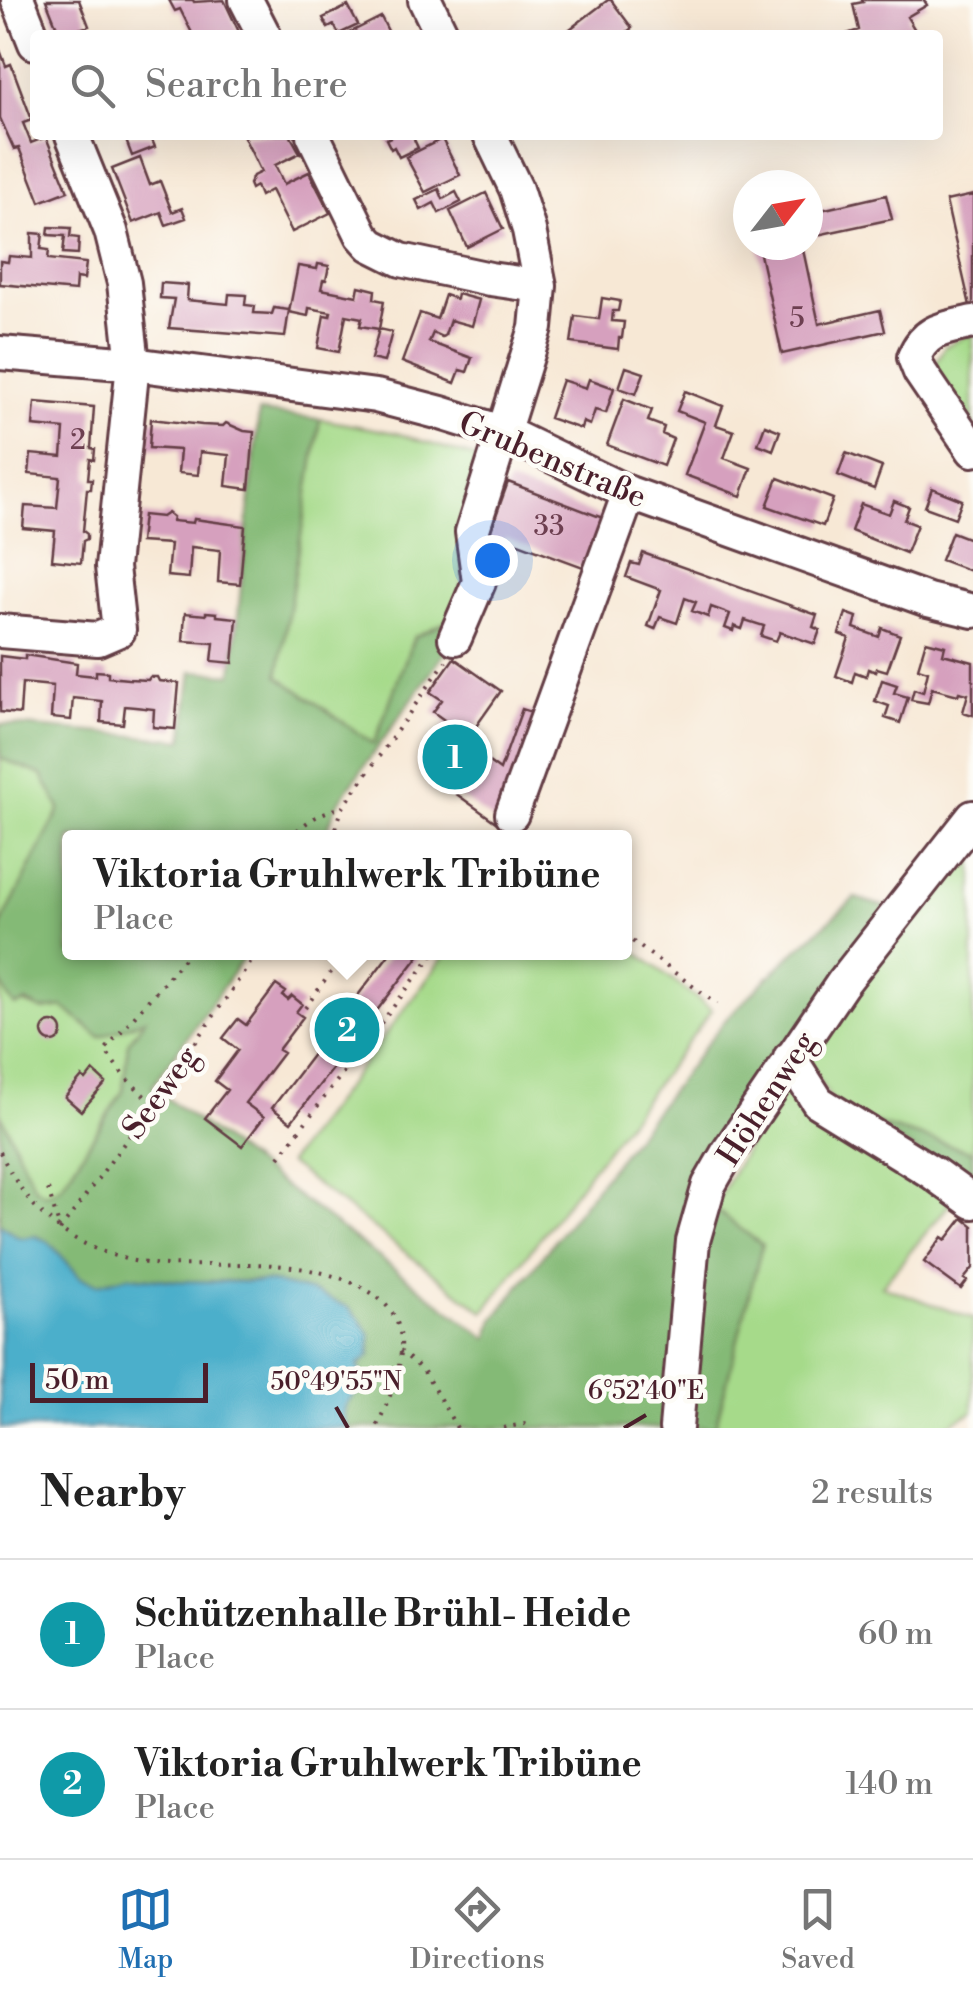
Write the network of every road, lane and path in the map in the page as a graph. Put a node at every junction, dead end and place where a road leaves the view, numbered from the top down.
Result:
1 (18, 0) edge
2 (246, 0) edge
3 (426, 0) edge
4 (30, 30) edge
5 (261, 30) edge
6 (440, 30) edge
7 (74, 140) edge
8 (315, 140) edge
9 (492, 140) edge
10 (540, 286) junction
11 (973, 322) edge
12 (0, 353) edge
13 (134, 364) junction
14 (504, 433) junction
15 (973, 450) edge
16 (629, 493) junction
17 (973, 610) edge
18 (0, 631) edge
19 (455, 638) joint
20 (342, 809) junction
21 (512, 814) dead end
22 (973, 817) edge
23 (299, 830) edge
24 (335, 830) edge
25 (632, 940) edge
26 (183, 960) edge
27 (252, 960) edge
28 (340, 960) edge
29 (429, 960) edge
30 (716, 1004) dead end
31 (305, 1008) dead end
32 (790, 1058) junction
33 (153, 1104) junction
34 (0, 1152) edge
35 (279, 1157) dead end
36 (48, 1189) dead end
37 (973, 1202) edge
38 (60, 1230) junction
39 (400, 1351) junction
40 (376, 1428) edge
41 (457, 1428) edge
42 (503, 1428) edge
43 (530, 1428) edge
44 (676, 1428) edge

1 - 4 street
2 - 5 street
3 - 6 street
7 - 13 street
8 - 10 street
9 - 10 street
10 - 14 street
11 - 15 street
12 - 13 street, Grubenstraße
13 - 14 street, Grubenstraße
13 - 18 street
14 - 16 street, Grubenstraße
14 - 19 street
16 - 17 street, Grubenstraße
16 - 21 street
19 - 20 path
20 - 23 path
20 - 24 path
22 - 32 street, Höhenweg
25 - 30 path
26 - 33 path
27 - 33 path, Seeweg
28 - 31 path
29 - 35 path
32 - 37 street
32 - 44 street, Höhenweg
33 - 38 path, Seeweg
34 - 38 path
36 - 38 path
38 - 39 path
39 - 40 path
39 - 41 path
42 - 43 path

